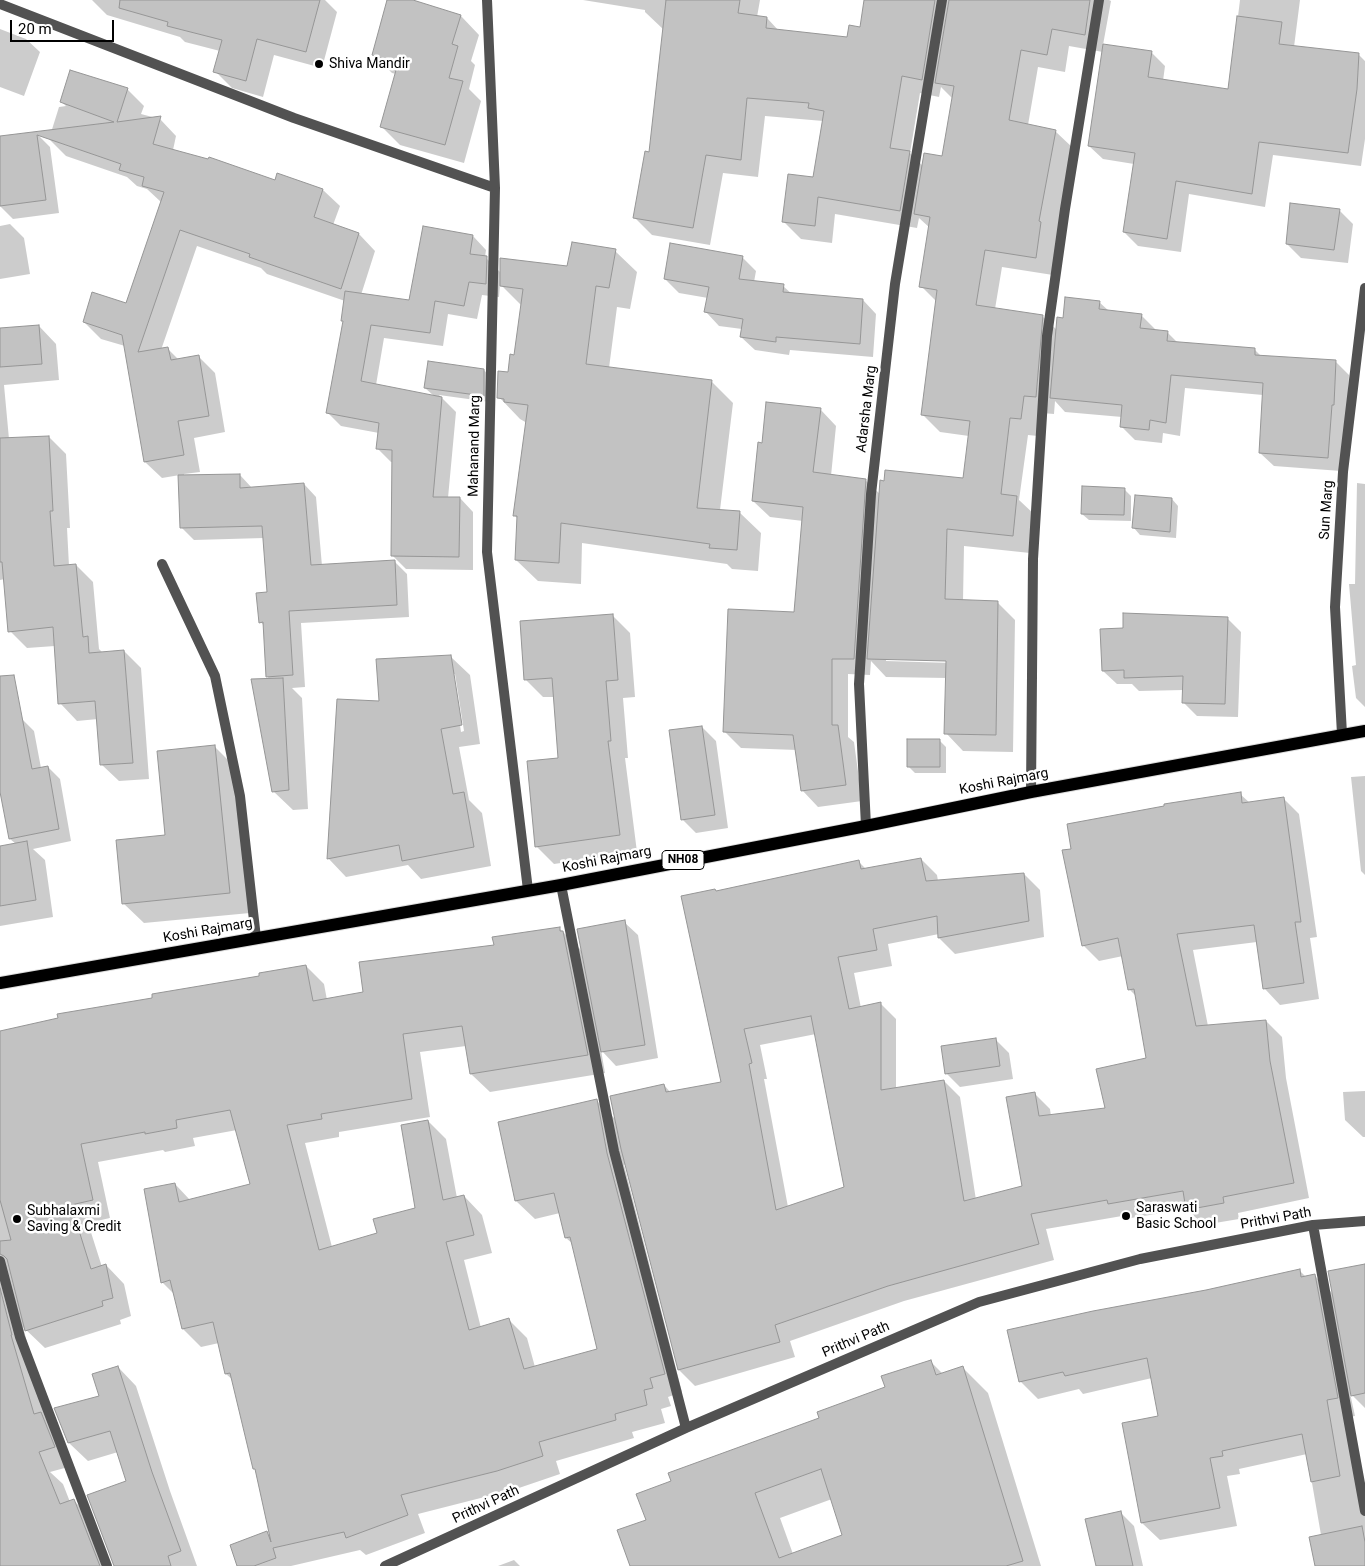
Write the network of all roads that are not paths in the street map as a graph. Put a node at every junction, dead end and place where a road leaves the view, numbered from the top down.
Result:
1 (487, 0) edge
2 (942, 0) edge
3 (1100, 0) edge
4 (0, 4) edge
5 (495, 188) junction
6 (1365, 288) edge
7 (162, 564) dead end
8 (1365, 730) edge
9 (1342, 734) junction
10 (1031, 792) junction
11 (866, 826) junction
12 (561, 885) junction
13 (528, 890) junction
14 (256, 938) junction
15 (0, 983) edge
16 (1365, 1221) edge
17 (1313, 1225) junction
18 (0, 1261) edge
19 (686, 1428) junction
20 (1365, 1511) edge
21 (107, 1566) edge
22 (385, 1566) edge

1 - 5 street, Mahanand Marg
2 - 11 street, Adarsha Marg
3 - 10 street
4 - 5 street
5 - 13 street, Mahanand Marg
6 - 9 street, Sun Marg
7 - 14 street
8 - 9 main road, Koshi Rajmarg / NH08
9 - 10 main road, Koshi Rajmarg / NH08
10 - 11 main road, Koshi Rajmarg / NH08
11 - 12 main road, Koshi Rajmarg / NH08
12 - 13 main road, Koshi Rajmarg / NH08
12 - 19 street
13 - 14 main road, Koshi Rajmarg / NH08
14 - 15 main road, Koshi Rajmarg / NH08
16 - 17 street, Prithvi Path
17 - 19 street, Prithvi Path
17 - 20 street
18 - 21 street
19 - 22 street, Prithvi Path

